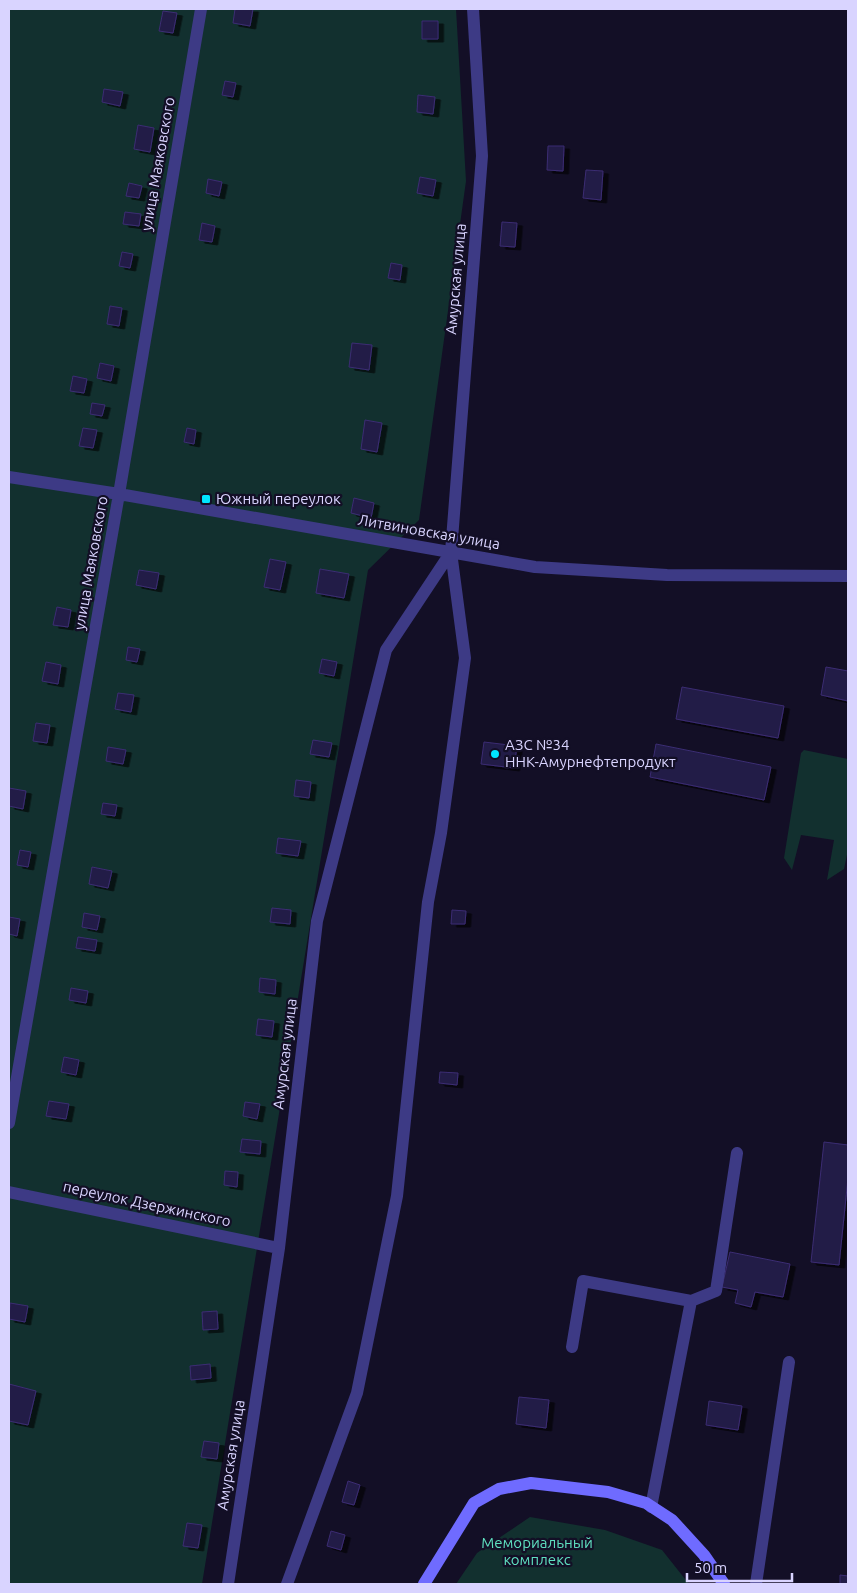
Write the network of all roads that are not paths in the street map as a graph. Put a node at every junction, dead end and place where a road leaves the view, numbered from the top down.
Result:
1 (201, 9) edge
2 (473, 9) edge
3 (9, 477) edge
4 (119, 494) junction
5 (450, 552) junction
6 (848, 576) edge
7 (9, 1122) edge
8 (737, 1153) dead end
9 (9, 1192) edge
10 (279, 1248) junction
11 (691, 1301) junction
12 (572, 1347) dead end
13 (789, 1362) dead end
14 (651, 1506) junction
15 (228, 1584) edge
16 (287, 1584) edge
17 (424, 1584) edge
18 (724, 1584) edge
19 (756, 1584) edge

1 - 4 street, улица Маяковского
2 - 5 street, Амурская улица
3 - 4 street, Литвиновская улица
4 - 5 street, Литвиновская улица
4 - 7 street, улица Маяковского
5 - 6 street, Литвиновская улица
5 - 10 street, Амурская улица
5 - 16 street, Амурская улица
8 - 11 street
9 - 10 street, переулок Дзержинского
10 - 15 street, Амурская улица
11 - 12 street
11 - 14 street
13 - 19 street
14 - 17 main road
14 - 18 main road

